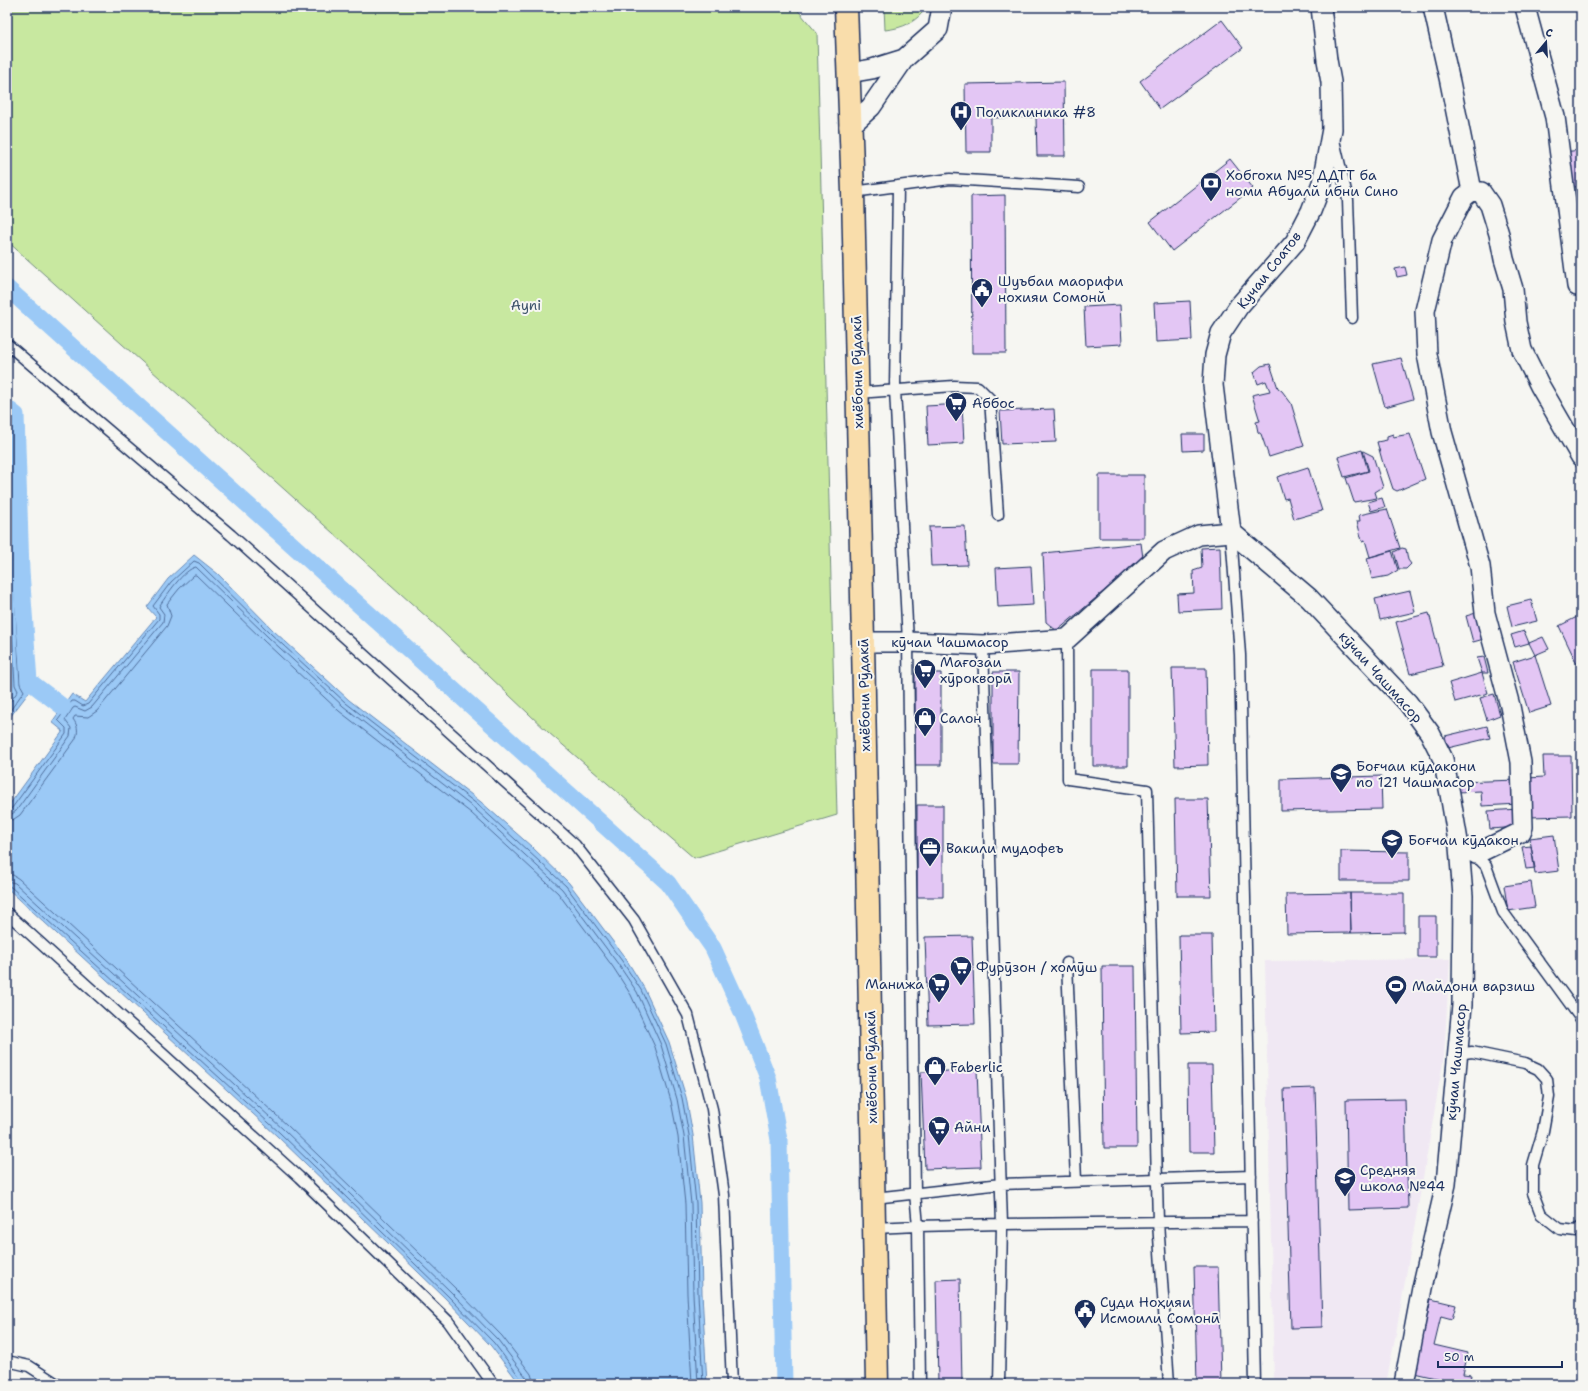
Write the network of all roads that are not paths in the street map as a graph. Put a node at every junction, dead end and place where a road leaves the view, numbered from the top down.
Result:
1 (846, 7) edge
2 (942, 7) edge
3 (1321, 7) edge
4 (1433, 7) edge
5 (1525, 7) edge
6 (904, 59) junction
7 (849, 73) junction
8 (849, 127) junction
9 (1332, 129) junction
10 (898, 186) junction
11 (1079, 187) dead end
12 (1472, 191) junction
13 (852, 192) junction
14 (1577, 286) dead end
15 (1352, 318) dead end
16 (7, 344) edge
17 (895, 389) junction
18 (857, 393) junction
19 (1581, 457) edge
20 (998, 515) dead end
21 (1230, 532) junction
22 (1067, 639) junction
23 (863, 642) junction
24 (908, 642) junction
25 (983, 645) junction
26 (1467, 851) junction
27 (7, 913) edge
28 (1067, 963) dead end
29 (1581, 1019) edge
30 (1457, 1054) junction
31 (1251, 1176) junction
32 (1157, 1178) junction
33 (1076, 1181) junction
34 (1001, 1184) junction
35 (915, 1193) junction
36 (874, 1198) junction
37 (1252, 1221) junction
38 (1158, 1222) junction
39 (1002, 1224) junction
40 (918, 1226) junction
41 (1581, 1227) edge
42 (874, 1228) junction
43 (7, 1360) edge
44 (57, 1384) edge
45 (493, 1384) edge
46 (732, 1384) edge
47 (877, 1384) edge
48 (920, 1384) edge
49 (999, 1384) edge
50 (1169, 1384) edge
51 (1255, 1384) edge
52 (1404, 1384) edge

1 - 7 highway, хиёбони Рӯдакӣ
2 - 6 street
3 - 9 street, Кучаи Соатов
4 - 12 street
5 - 14 street
6 - 7 street
6 - 8 street
7 - 8 highway, хиёбони Рӯдакӣ
8 - 13 highway, хиёбони Рӯдакӣ
9 - 15 lane
9 - 21 street, Кучаи Соатов
10 - 11 lane
10 - 13 lane
10 - 17 lane
12 - 19 street
12 - 26 street
13 - 18 highway, хиёбони Рӯдакӣ
16 - 46 lane
17 - 18 lane
17 - 20 lane
17 - 24 lane
18 - 23 highway, хиёбони Рӯдакӣ
21 - 22 street
21 - 26 street, кӯчаи Чашмасор
21 - 31 lane
22 - 25 street, кӯчаи Чашмасор
22 - 32 lane
23 - 24 street, кӯчаи Чашмасор
23 - 36 highway, хиёбони Рӯдакӣ
24 - 25 street, кӯчаи Чашмасор
24 - 35 lane
25 - 34 lane
26 - 29 lane
26 - 30 street, кӯчаи Чашмасор
27 - 45 lane
28 - 33 lane
30 - 41 lane
30 - 52 street, кӯчаи Чашмасор
31 - 32 lane
31 - 37 lane
32 - 33 lane
32 - 38 lane
33 - 34 lane
34 - 35 lane
34 - 39 lane
35 - 36 lane
35 - 40 lane
36 - 42 highway, хиёбони Рӯдакӣ
37 - 38 lane
37 - 51 lane
38 - 39 lane
38 - 50 lane
39 - 40 lane
39 - 49 lane
40 - 42 lane
40 - 48 lane
42 - 47 highway, хиёбони Рӯдакӣ
43 - 44 lane

